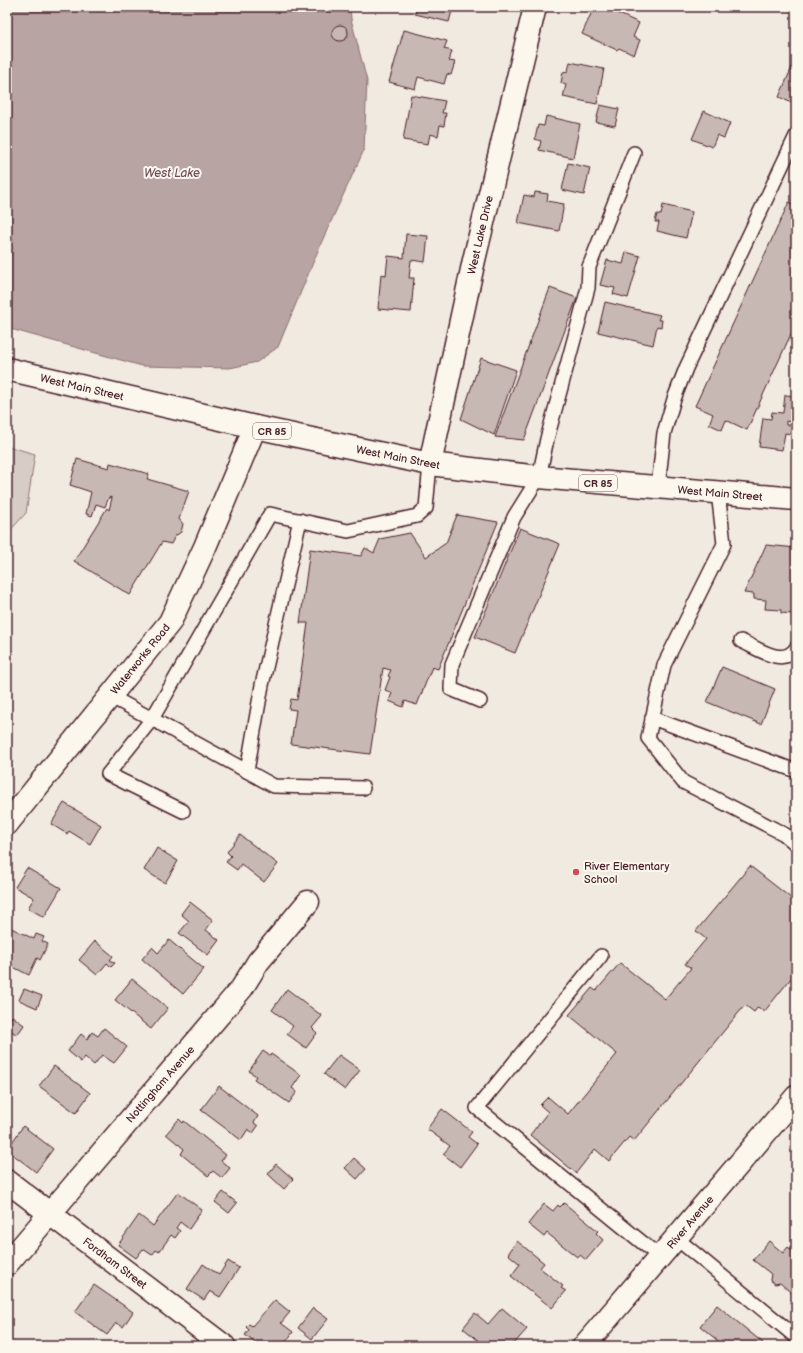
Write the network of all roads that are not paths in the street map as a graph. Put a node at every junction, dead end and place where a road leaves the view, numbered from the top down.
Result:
1 (535, 7) edge
2 (796, 136) edge
3 (634, 153) dead end
4 (7, 368) edge
5 (255, 427) junction
6 (430, 464) junction
7 (539, 478) junction
8 (658, 487) junction
9 (718, 492) junction
10 (796, 499) edge
11 (300, 520) junction
12 (741, 641) dead end
13 (796, 648) edge
14 (110, 696) junction
15 (480, 701) dead end
16 (652, 718) junction
17 (152, 719) junction
18 (796, 771) edge
19 (247, 772) junction
20 (363, 788) dead end
21 (183, 812) dead end
22 (7, 824) edge
23 (796, 844) edge
24 (308, 902) dead end
25 (601, 956) dead end
26 (796, 1097) edge
27 (7, 1181) edge
28 (50, 1213) junction
29 (676, 1238) junction
30 (660, 1257) junction
31 (7, 1264) edge
32 (796, 1337) edge
33 (224, 1346) edge
34 (584, 1346) edge

1 - 6 street, West Lake Drive
2 - 8 lane
3 - 7 lane
4 - 5 street, West Main Street / CR 85
5 - 6 street, West Main Street / CR 85
5 - 14 street, Waterworks Road
6 - 7 street, West Main Street / CR 85
6 - 11 lane
7 - 8 street, West Main Street / CR 85
7 - 15 lane
8 - 9 street, West Main Street / CR 85
9 - 10 street, West Main Street / CR 85
9 - 16 lane
11 - 17 lane
11 - 19 lane
12 - 13 lane
14 - 17 lane
14 - 22 street, Waterworks Road
16 - 18 lane
16 - 23 lane
17 - 19 lane
17 - 21 lane
19 - 20 lane
24 - 28 street, Nottingham Avenue
25 - 30 lane
26 - 29 street, River Avenue
27 - 28 street, Fordham Street
28 - 31 street, Nottingham Avenue
28 - 33 street, Fordham Street
29 - 30 street, River Avenue
29 - 32 lane
30 - 34 street, River Avenue

